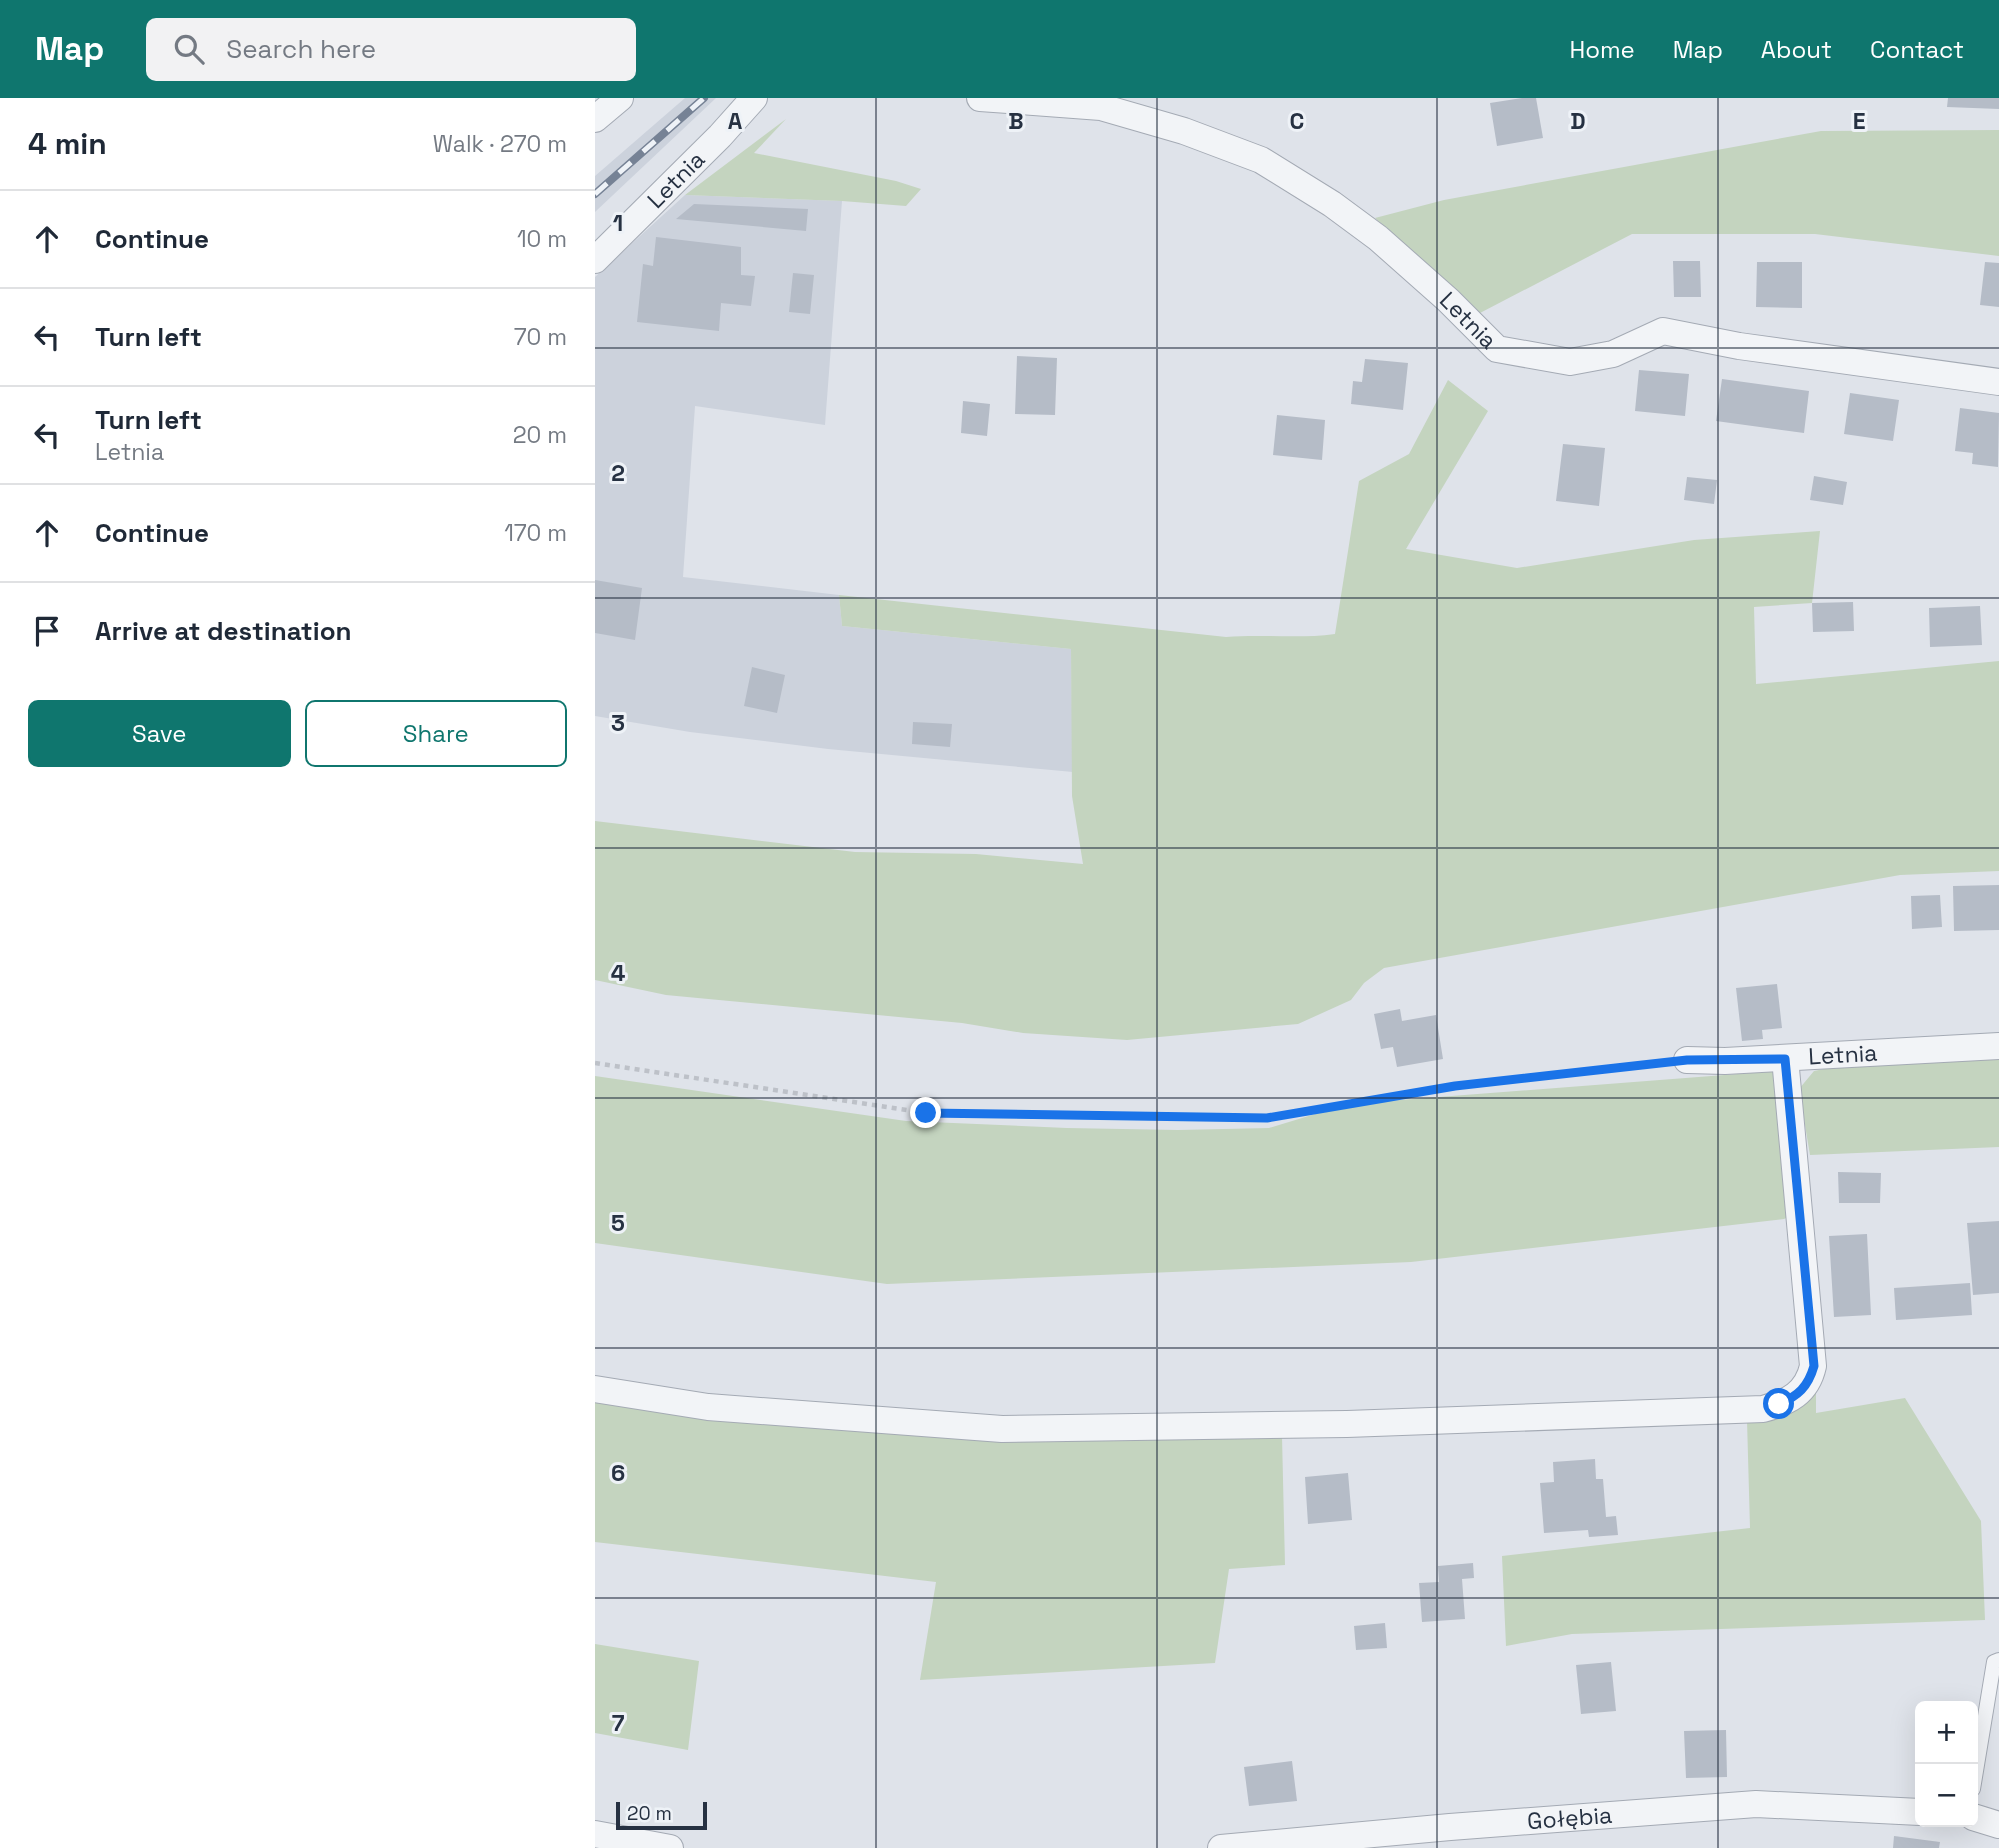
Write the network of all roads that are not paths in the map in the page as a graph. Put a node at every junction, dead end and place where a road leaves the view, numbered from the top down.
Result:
1 (620, 98) edge
2 (754, 98) edge
3 (981, 98) edge
4 (595, 119) edge
5 (595, 260) edge
6 (1999, 382) edge
7 (1999, 1046) edge
8 (1785, 1059) junction
9 (1687, 1060) road end
10 (595, 1389) edge
11 (1999, 1660) edge
12 (1977, 1764) edge
13 (1915, 1812) edge
14 (1978, 1819) edge
15 (1999, 1825) edge
16 (595, 1834) edge
17 (670, 1848) edge
18 (1221, 1848) edge

1 - 4 street
2 - 5 street, Letnia
3 - 6 street, Letnia
7 - 8 street, Letnia
8 - 9 street, Letnia
8 - 10 street
11 - 12 lane
13 - 18 street, Gołębia
14 - 15 street
16 - 17 street

